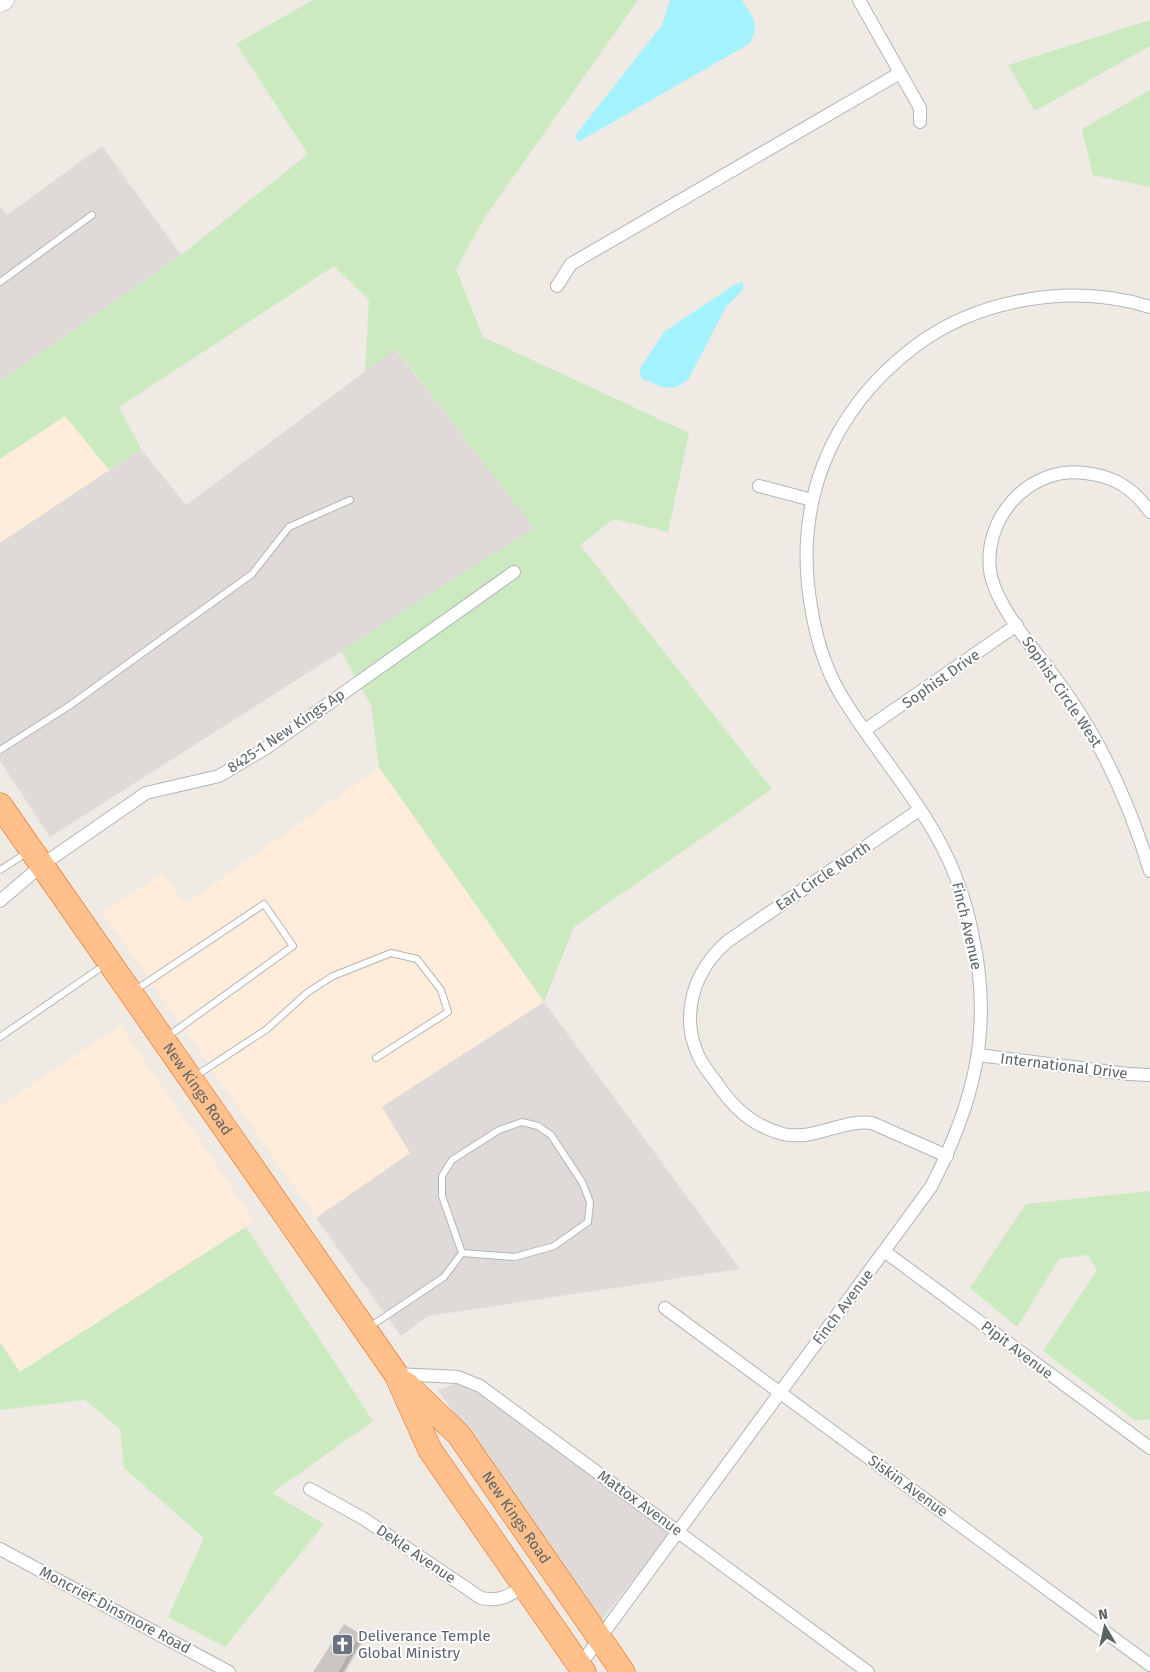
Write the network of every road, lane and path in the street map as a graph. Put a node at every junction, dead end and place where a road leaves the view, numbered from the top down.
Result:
1 (5, 0) edge
2 (859, 0) edge
3 (0, 3) edge
4 (900, 73) junction
5 (920, 122) dead end
6 (92, 215) dead end
7 (0, 282) edge
8 (557, 286) dead end
9 (1150, 307) edge
10 (758, 486) dead end
11 (350, 500) dead end
12 (812, 500) junction
13 (1150, 512) edge
14 (514, 572) dead end
15 (1017, 626) junction
16 (865, 730) junction
17 (0, 750) edge
18 (0, 805) edge
19 (919, 810) junction
20 (37, 857) junction
21 (0, 870) edge
22 (1150, 871) edge
23 (0, 901) edge
24 (109, 962) junction
25 (131, 994) junction
26 (0, 1037) edge
27 (164, 1040) junction
28 (978, 1055) junction
29 (376, 1058) dead end
30 (1150, 1075) edge
31 (191, 1079) junction
32 (947, 1156) junction
33 (884, 1251) junction
34 (462, 1253) junction
35 (665, 1308) dead end
36 (365, 1330) junction
37 (396, 1374) junction
38 (780, 1392) junction
39 (1150, 1448) edge
40 (310, 1489) dead end
41 (678, 1532) junction
42 (0, 1549) edge
43 (524, 1586) junction
44 (599, 1639) junction
45 (1150, 1664) edge
46 (580, 1670) edge
47 (229, 1672) edge
48 (623, 1672) edge
49 (868, 1672) edge

1 - 3 street
2 - 4 street
4 - 5 street
4 - 8 street
6 - 7 lane
9 - 12 street, Finch Avenue
10 - 12 street
11 - 17 lane
12 - 16 street, Finch Avenue
13 - 15 street, Sophist Circle West
14 - 20 street, 8425-1 New Kings Ap
15 - 16 street, Sophist Drive
15 - 22 street, Sophist Circle West
16 - 19 street, Finch Avenue
18 - 20 highway, New Kings Road
19 - 28 street, Finch Avenue
19 - 32 street, Earl Circle North
20 - 21 lane
20 - 23 street, 8425-1 New Kings Ap
20 - 24 highway, New Kings Road
24 - 25 highway, New Kings Road
24 - 26 lane
25 - 27 highway, New Kings Road
25 - 27 lane
27 - 31 highway, New Kings Road
28 - 30 street, International Drive
28 - 32 street, Finch Avenue
29 - 31 lane
31 - 36 highway, New Kings Road
32 - 33 street, Finch Avenue
33 - 38 street, Finch Avenue
33 - 39 street, Pipit Avenue
34 - 34 lane
34 - 36 lane
35 - 38 street, Siskin Avenue
36 - 37 highway, New Kings Road
37 - 41 street, Mattox Avenue
37 - 43 highway, New Kings Road
37 - 44 highway, New Kings Road
38 - 41 street, Finch Avenue
38 - 45 street, Siskin Avenue
40 - 43 street, Dekle Avenue
41 - 44 street, Finch Avenue
41 - 49 street, Mattox Avenue
42 - 47 street, Moncrief-Dinsmore Road
43 - 46 highway, New Kings Road
44 - 46 street, Finch Avenue
44 - 48 highway, New Kings Road

